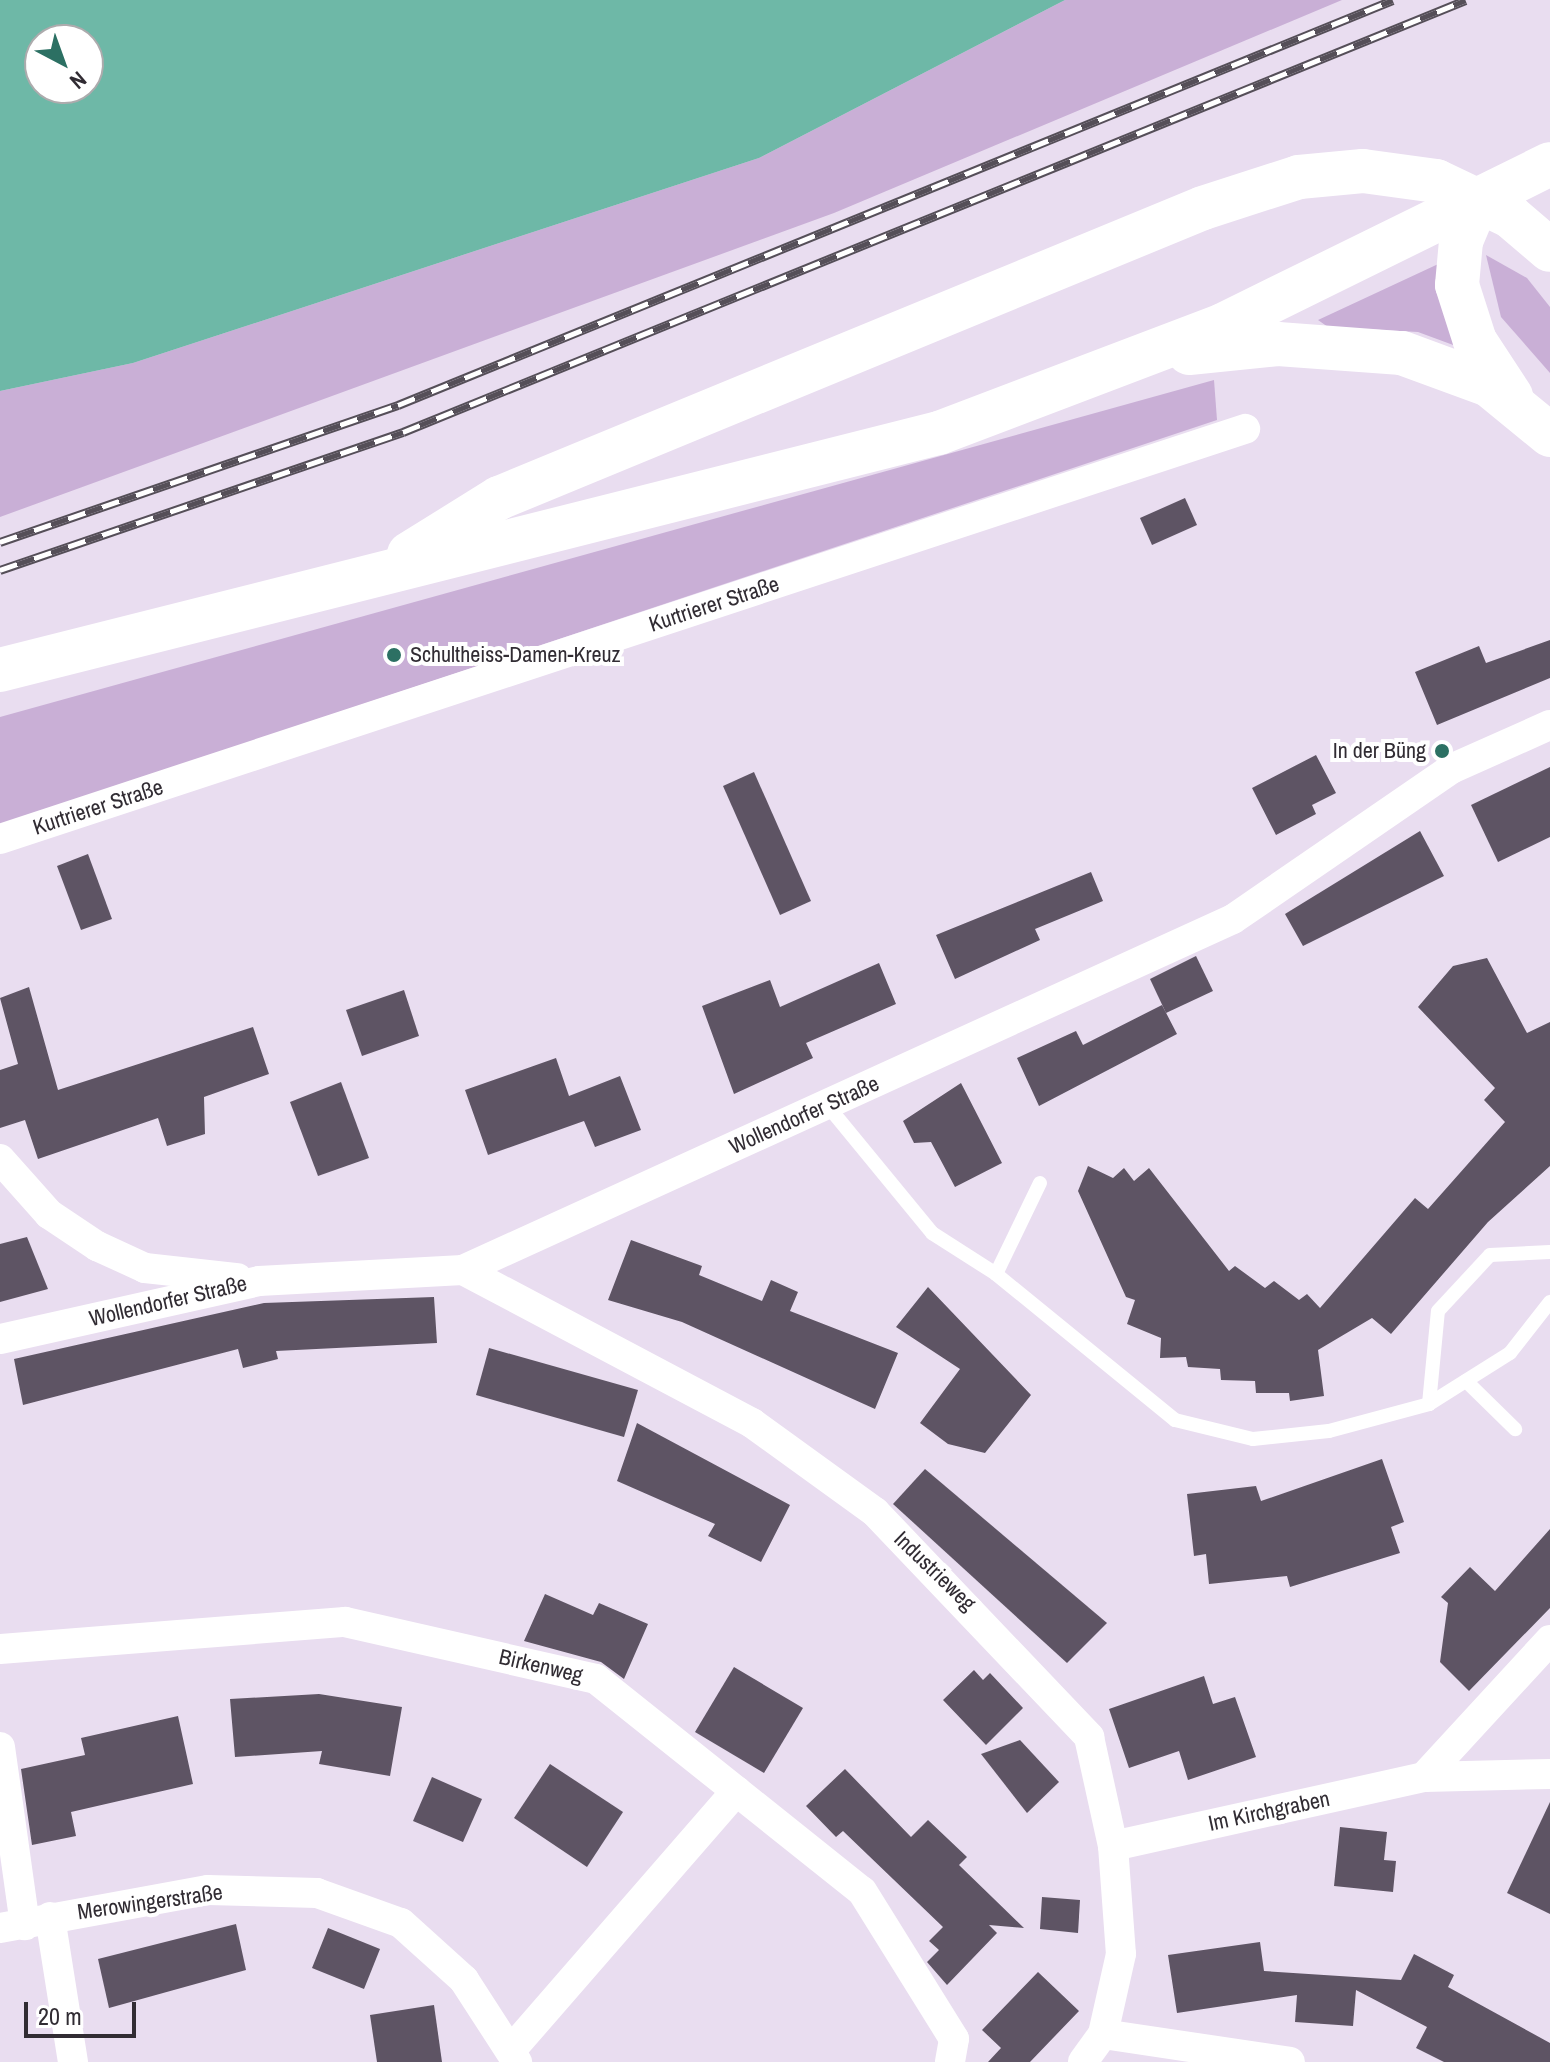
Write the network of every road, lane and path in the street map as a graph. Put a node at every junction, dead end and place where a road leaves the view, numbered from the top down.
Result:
1 (1550, 164) edge
2 (1477, 203) junction
3 (1550, 250) edge
4 (1135, 362) junction
5 (1517, 404) junction
6 (1245, 429) dead end
7 (1550, 435) edge
8 (376, 574) junction
9 (0, 670) edge
10 (1550, 725) edge
11 (0, 839) edge
12 (827, 1105) junction
13 (0, 1159) edge
14 (1040, 1183) dead end
15 (1550, 1252) edge
16 (463, 1270) junction
17 (996, 1274) junction
18 (259, 1281) junction
19 (1550, 1302) edge
20 (1544, 1321) edge
21 (0, 1339) edge
22 (1466, 1381) junction
23 (1429, 1404) junction
24 (1515, 1429) dead end
25 (1550, 1640) edge
26 (0, 1649) edge
27 (0, 1747) edge
28 (1550, 1774) edge
29 (1424, 1777) junction
30 (736, 1791) junction
31 (1113, 1846) junction
32 (25, 1923) edge
33 (1103, 2034) junction
34 (515, 2055) edge
35 (73, 2062) edge
36 (950, 2062) edge
37 (1083, 2062) edge
38 (1290, 2062) edge

1 - 2 main road
2 - 4 main road
2 - 5 main road
3 - 8 main road
4 - 5 main road
4 - 8 main road
5 - 7 main road
6 - 11 street, Kurtrierer Straße
8 - 9 main road
10 - 12 street, Wollendorfer Straße
12 - 16 street, Wollendorfer Straße
12 - 17 lane
13 - 18 street
14 - 17 lane
15 - 23 lane
16 - 18 street, Wollendorfer Straße
16 - 31 street, Industrieweg
17 - 23 lane
18 - 21 street, Wollendorfer Straße
19 - 20 lane
20 - 22 lane
22 - 23 lane
22 - 24 lane
25 - 29 street
26 - 30 street, Birkenweg
27 - 32 street
28 - 29 street, Im Kirchgraben
29 - 31 street, Im Kirchgraben
30 - 34 street
30 - 36 street, Birkenweg
31 - 33 street, Industrieweg
32 - 34 street, Merowingerstraße
32 - 35 street
33 - 37 street, Industrieweg
33 - 38 street

